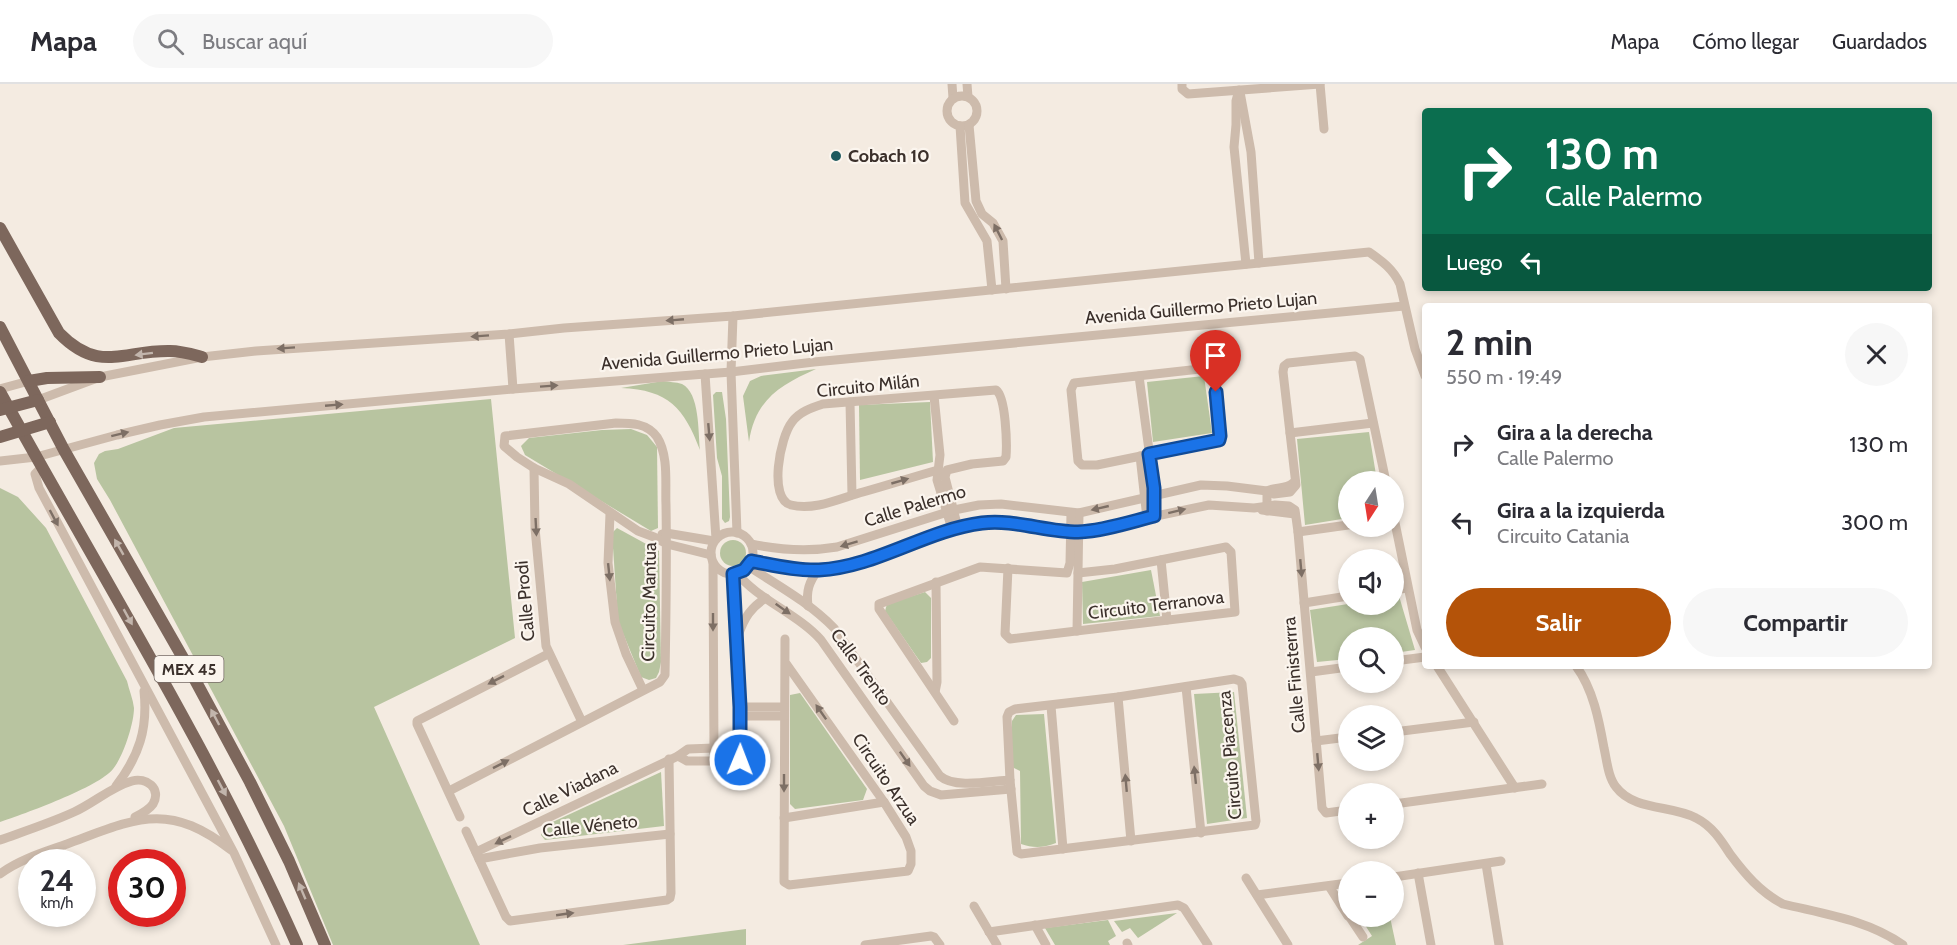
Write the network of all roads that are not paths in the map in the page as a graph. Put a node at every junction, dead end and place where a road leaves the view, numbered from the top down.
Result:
1 (952, 84) edge
2 (967, 84) edge
3 (1182, 84) edge
4 (1320, 84) edge
5 (1239, 90) junction
6 (968, 97) junction
7 (953, 98) junction
8 (964, 126) junction
9 (1324, 129) dead end
10 (1252, 170) junction
11 (1236, 172) junction
12 (1255, 206) junction
13 (1240, 208) junction
14 (0, 228) edge
15 (1260, 263) junction
16 (1246, 264) junction
17 (1006, 289) junction
18 (992, 290) junction
19 (1404, 306) junction
20 (733, 316) junction
21 (0, 327) edge
22 (509, 334) junction
23 (202, 357) junction
24 (1422, 368) edge
25 (731, 372) junction
26 (705, 374) junction
27 (1139, 376) junction
28 (100, 377) junction
29 (29, 381) junction
30 (513, 389) junction
31 (0, 390) edge
32 (934, 396) junction
33 (38, 399) junction
34 (850, 402) junction
35 (5, 409) edge
36 (50, 422) junction
37 (1373, 423) junction
38 (21, 430) junction
39 (1290, 433) junction
40 (0, 437) edge
41 (64, 450) junction
42 (1144, 455) junction
43 (0, 460) edge
44 (39, 462) junction
45 (534, 468) junction
46 (938, 470) junction
47 (1384, 471) edge
48 (1267, 491) junction
49 (852, 495) junction
50 (1150, 497) junction
51 (1267, 509) junction
52 (950, 512) junction
53 (1295, 512) joint
54 (1075, 513) junction
55 (610, 514) junction
56 (1150, 517) junction
57 (1338, 526) edge
58 (955, 528) junction
59 (666, 532) junction
60 (1075, 532) junction
61 (1298, 532) junction
62 (737, 533) junction
63 (654, 537) junction
64 (1397, 537) edge
65 (715, 540) junction
66 (667, 544) junction
67 (751, 544) junction
68 (712, 559) junction
69 (1161, 560) junction
70 (750, 563) junction
71 (1008, 568) junction
72 (818, 570) junction
73 (1078, 573) junction
74 (735, 574) junction
75 (936, 582) junction
76 (1404, 588) edge
77 (1407, 588) junction
78 (766, 598) junction
79 (1338, 598) edge
80 (1304, 603) junction
81 (808, 606) junction
82 (1167, 620) junction
83 (1077, 630) junction
84 (785, 639) dead end
85 (736, 641) junction
86 (1422, 641) edge
87 (548, 654) junction
88 (1422, 657) edge
89 (1404, 660) edge
90 (786, 662) junction
91 (1338, 668) edge
92 (1439, 669) edge
93 (1578, 669) edge
94 (1311, 672) junction
95 (143, 686) junction
96 (1186, 687) junction
97 (643, 690) junction
98 (935, 692) junction
99 (1118, 697) junction
100 (1051, 706) junction
101 (740, 711) junction
102 (784, 711) junction
103 (954, 721) dead end
104 (582, 722) junction
105 (1474, 722) junction
106 (1404, 731) edge
107 (1338, 738) edge
108 (1316, 741) junction
109 (714, 748) junction
110 (673, 757) junction
111 (714, 761) junction
112 (1011, 784) junction
113 (1542, 784) dead end
114 (115, 788) junction
115 (1515, 788) junction
116 (449, 791) junction
117 (884, 802) junction
118 (1404, 803) edge
119 (1338, 812) edge
120 (460, 817) dead end
121 (784, 818) junction
122 (127, 822) junction
123 (466, 831) dead end
124 (1201, 833) junction
125 (670, 834) junction
126 (0, 840) edge
127 (1131, 841) junction
128 (1063, 849) junction
129 (234, 853) junction
130 (478, 856) junction
131 (1501, 861) dead end
132 (1486, 864) junction
133 (1418, 873) junction
134 (0, 874) edge
135 (1404, 875) edge
136 (1246, 879) dead end
137 (1338, 885) edge
138 (1329, 886) junction
139 (1257, 895) junction
140 (1338, 900) edge
141 (974, 906) dead end
142 (1035, 925) junction
143 (1356, 927) edge
144 (989, 932) junction
145 (1363, 937) dead end
146 (276, 945) edge
147 (297, 945) edge
148 (325, 945) edge
149 (864, 945) edge
150 (940, 945) edge
151 (997, 945) edge
152 (1046, 945) edge
153 (1208, 945) edge
154 (1288, 945) edge
155 (1431, 945) edge
156 (1499, 945) edge
157 (1904, 945) edge

1 - 7 street
2 - 6 street
3 - 5 street
4 - 5 street
4 - 9 street
5 - 10 street
5 - 11 street
6 - 7 street
6 - 8 street
7 - 8 street
17 -> 8 street
8 - 18 street
10 - 11 street
10 - 12 street
11 - 13 street
12 - 13 street
12 - 15 street
13 - 16 street
23 -> 14 main road
15 - 16 street, Avenida Guillermo Prieto Lujan
15 - 19 street, Avenida Guillermo Prieto Lujan
16 - 17 street, Avenida Guillermo Prieto Lujan
17 - 18 street, Avenida Guillermo Prieto Lujan
18 - 20 street, Avenida Guillermo Prieto Lujan
19 - 24 street
19 - 25 street, Avenida Guillermo Prieto Lujan
20 -> 22 street, Avenida Guillermo Prieto Lujan
20 - 25 street
21 - 29 main road, MEX 45
22 -> 23 street, Avenida Guillermo Prieto Lujan
22 - 30 street
23 - 28 street, Avenida Guillermo Prieto Lujan
25 - 26 street, Avenida Guillermo Prieto Lujan
25 - 62 street
30 -> 26 street, Avenida Guillermo Prieto Lujan
26 -> 65 street
27 - 42 street
27 - 42 street
27 - 42 street
28 - 29 main road
28 - 33 street, Avenida Guillermo Prieto Lujan
29 - 31 street
29 - 33 main road, MEX 45
41 -> 30 street, Avenida Guillermo Prieto Lujan
31 - 35 main road, MEX 45
32 - 34 street, Circuito Milán
32 - 46 street
32 - 52 street, Circuito Milán
33 - 35 main road
33 - 36 main road, MEX 45
34 - 49 street
34 - 49 street, Circuito Milán
35 - 38 main road, MEX 45
36 - 38 main road
36 - 41 main road, MEX 45
37 - 39 street
37 - 39 street
37 - 47 street
38 - 40 main road
38 - 44 main road, MEX 45
39 - 48 street, Calle Palermo
41 - 44 street, Avenida Guillermo Prieto Lujan
148 -> 41 main road, MEX 45
42 - 50 street
43 - 44 street, Avenida Guillermo Prieto Lujan
44 -> 95 street
44 -> 147 main road, MEX 45
45 - 55 street
45 - 59 street, Circuito Mantua
45 -> 87 street, Calle Prodi
49 -> 46 street, Circuito Milán
46 - 52 street
48 - 50 street, Calle Palermo
48 - 51 street
50 -> 54 street, Calle Palermo
50 - 56 street
51 - 53 street, Calle Palermo
56 -> 51 street, Calle Palermo
52 - 54 street, Calle Palermo
52 - 58 street
52 -> 67 street, Calle Palermo
53 - 61 street, Calle Finisterrra
54 - 60 street
55 - 63 street
55 -> 97 street
56 - 60 street, Calle Palermo
57 - 61 street
58 - 60 street, Calle Palermo
58 - 72 street, Calle Palermo
59 - 63 street
59 - 65 street
59 - 66 street, Circuito Mantua
60 - 71 street
60 - 73 street
61 -> 80 street, Calle Finisterrra
62 - 65 street
62 - 67 street
63 - 66 street
64 - 77 street
65 - 68 street
66 - 68 street
66 - 97 street, Circuito Mantua
67 - 70 street
68 - 74 street
68 -> 109 street
69 - 73 street, Circuito Terranova
69 - 82 street
69 - 82 street, Circuito Terranova
70 - 72 street, Calle Palermo
70 - 74 street
70 - 81 street, Calle Trento
71 - 75 street
71 - 83 street, Circuito Terranova
72 - 81 street
73 - 83 street
74 - 78 street, Calle Trento
74 - 85 street
75 - 98 street
75 - 98 street
76 - 77 street
77 - 86 street
78 - 85 street
78 -> 112 street, Calle Trento
79 - 80 street
80 - 94 street, Calle Finisterrra
81 - 112 street, Calle Trento
82 - 83 street, Circuito Terranova
84 - 90 street, Circuito Arzua
85 - 101 street
87 - 104 street, Calle Prodi
87 -> 116 street
88 - 89 street
90 - 102 street, Circuito Arzua
117 -> 90 street, Circuito Arzua
91 - 94 street
92 - 105 street
93 - 157 street
94 - 108 street, Calle Finisterrra
95 - 114 street
95 - 129 street
96 - 99 street, Circuito Piacenza
124 -> 96 street
96 - 124 street, Circuito Piacenza
97 - 104 street, Circuito Mantua
98 - 103 street
99 - 100 street, Circuito Piacenza
127 -> 99 street
100 - 112 street, Circuito Piacenza
100 - 128 street
101 - 102 street
101 - 111 street
102 -> 121 street, Circuito Arzua
116 -> 104 street, Circuito Mantua
105 - 106 street
105 - 115 street
107 - 108 street
108 -> 119 street, Calle Finisterrra
109 - 110 street, Calle Viadana
109 - 111 street
110 - 111 street
110 - 125 street
110 -> 130 street, Calle Viadana
112 - 128 street, Circuito Piacenza
113 - 115 street
114 - 122 street
114 - 126 street
115 - 118 street
116 - 120 street
117 - 121 street
117 - 121 street, Circuito Arzua
122 - 129 street
122 - 134 street
123 - 130 street
124 - 127 street, Circuito Piacenza
125 - 130 street, Calle Véneto
130 -> 125 street
127 - 128 street, Circuito Piacenza
129 - 146 street
131 - 132 street
132 - 133 street
132 - 156 street
133 - 135 street
133 - 155 street
136 - 139 street
137 - 138 street
138 - 139 street
138 - 140 street
139 - 154 street
141 - 144 street
142 - 144 street
142 - 152 street
142 - 153 street
143 - 145 street
144 - 151 street
149 - 150 street

